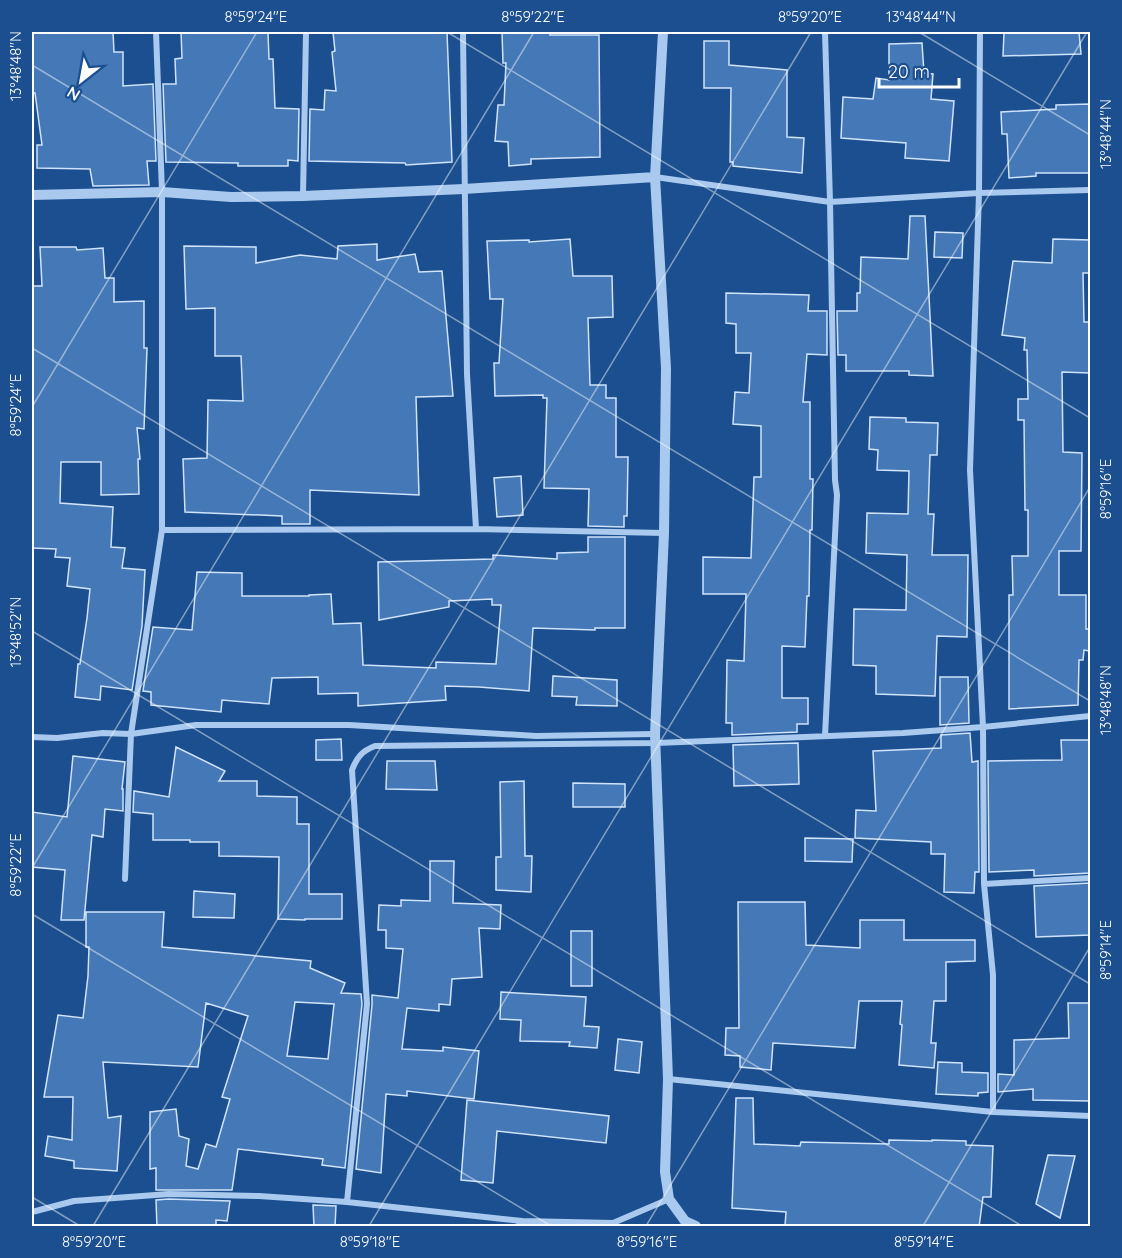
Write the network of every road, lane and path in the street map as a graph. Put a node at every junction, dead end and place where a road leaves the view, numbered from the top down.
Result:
1 (156, 32) edge
2 (306, 32) edge
3 (463, 32) edge
4 (663, 32) edge
5 (825, 32) edge
6 (980, 32) edge
7 (655, 177) junction
8 (464, 189) junction
9 (1090, 189) edge
10 (162, 192) junction
11 (979, 194) junction
12 (32, 195) edge
13 (303, 196) junction
14 (830, 202) junction
15 (476, 529) junction
16 (162, 530) junction
17 (664, 533) junction
18 (1090, 716) edge
19 (983, 727) junction
20 (131, 734) junction
21 (825, 736) junction
22 (32, 737) edge
23 (656, 739) junction
24 (1090, 878) edge
25 (125, 879) dead end
26 (984, 884) junction
27 (668, 1079) junction
28 (993, 1112) junction
29 (1090, 1116) edge
30 (669, 1199) junction
31 (347, 1202) junction
32 (32, 1212) edge
33 (520, 1224) edge
34 (613, 1225) edge
35 (696, 1227) edge

1 - 10 street
2 - 13 street
3 - 8 street
4 - 7 street
5 - 14 street
6 - 11 street
7 - 8 street
7 - 14 street
7 - 17 street
8 - 13 street
8 - 15 street
9 - 11 street
10 - 12 street
10 - 13 street
10 - 16 street
11 - 14 street
11 - 19 street
14 - 21 street
15 - 16 street
15 - 17 street
16 - 20 street
17 - 23 street
18 - 19 street
19 - 21 street
19 - 26 street
20 - 22 street
20 - 23 street
20 - 25 street
21 - 23 street
23 - 27 street
23 - 31 street
24 - 26 street
26 - 28 street
27 - 28 street
27 - 30 street
28 - 29 street
30 - 34 street
30 - 35 street
31 - 32 street
31 - 33 street
33 - 34 street

